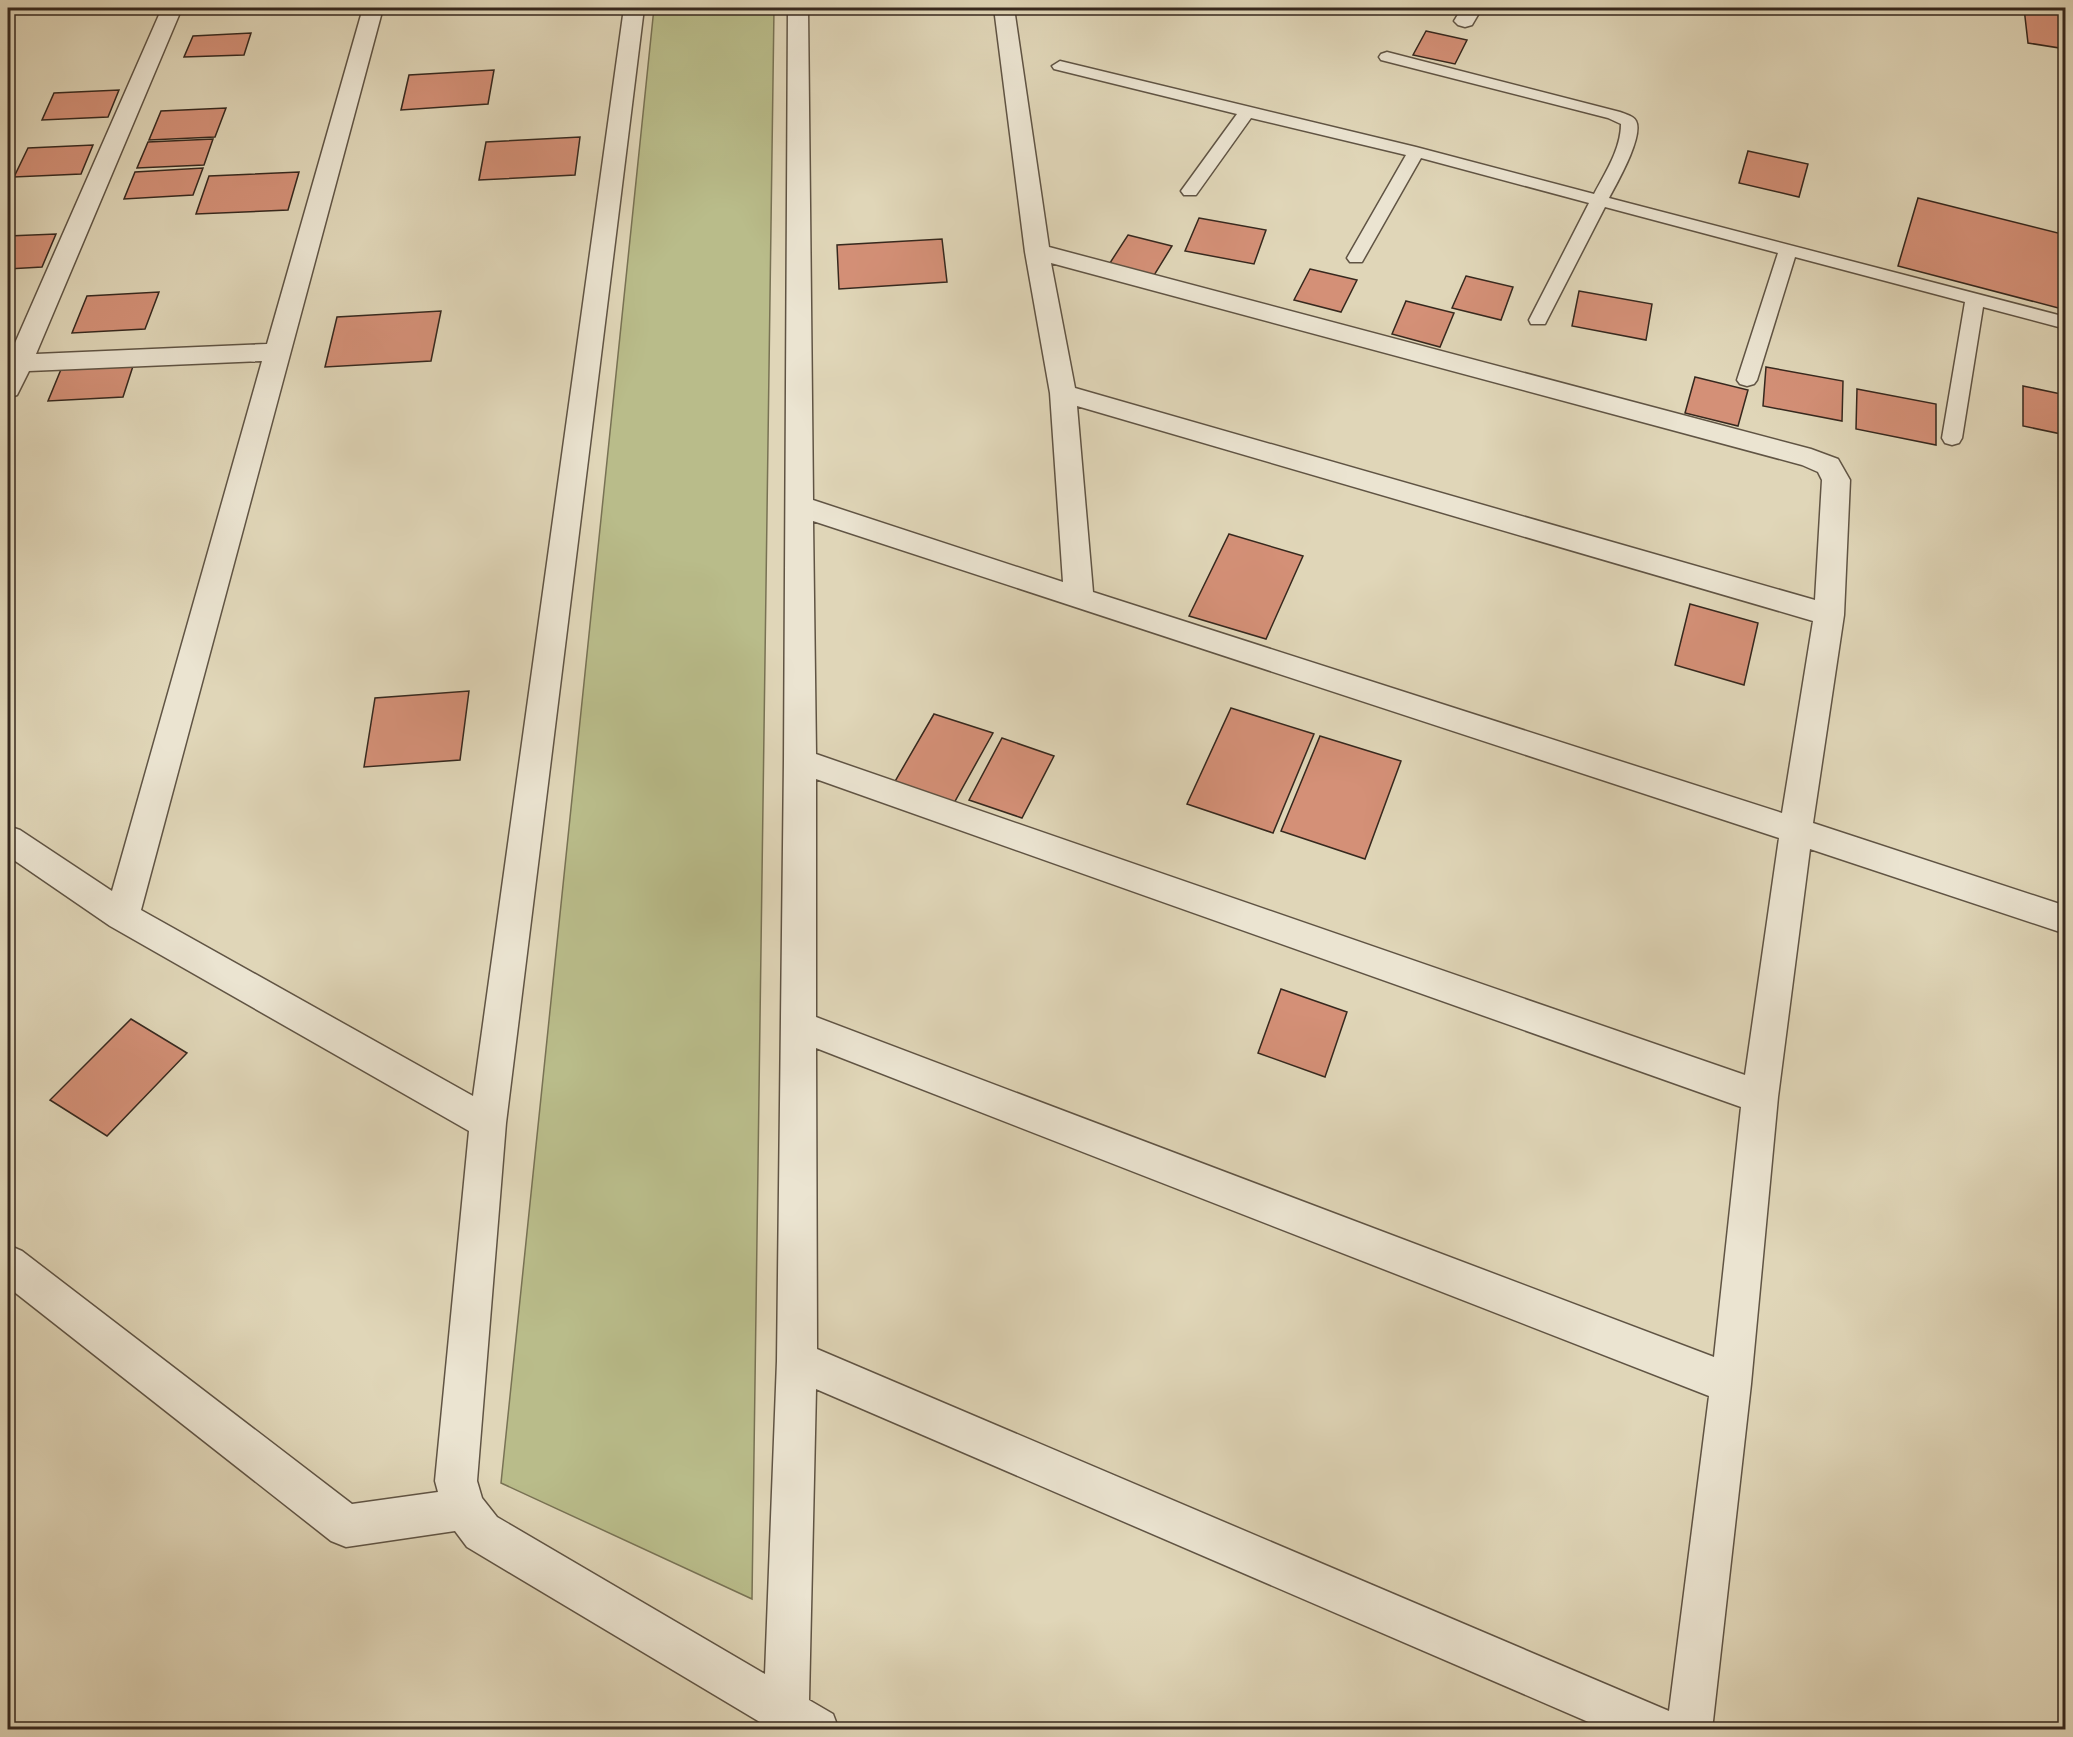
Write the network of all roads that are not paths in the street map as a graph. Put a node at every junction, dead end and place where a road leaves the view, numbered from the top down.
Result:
1 (172, 8) edge
2 (373, 8) edge
3 (634, 8) edge
4 (798, 8) edge
5 (1004, 8) edge
6 (1387, 57) dead end
7 (1060, 66) dead end
8 (1247, 112) junction
9 (1416, 152) junction
10 (1190, 191) dead end
11 (1599, 200) junction
12 (1788, 250) junction
13 (1037, 252) junction
14 (1356, 258) dead end
15 (1975, 299) junction
16 (1538, 320) dead end
17 (2066, 323) edge
18 (278, 352) junction
19 (18, 363) junction
20 (1747, 380) dead end
21 (8, 389) edge
22 (1063, 393) junction
23 (1952, 438) dead end
24 (800, 506) junction
25 (1078, 599) junction
26 (1828, 615) junction
27 (801, 761) junction
28 (1796, 830) junction
29 (8, 838) edge
30 (122, 916) junction
31 (2066, 920) edge
32 (797, 1025) junction
33 (1760, 1097) junction
34 (488, 1123) junction
35 (8, 1264) edge
36 (797, 1361) junction
37 (1731, 1384) junction
38 (464, 1509) junction
39 (802, 1721) edge
40 (1661, 1730) edge
41 (1689, 1730) edge

1 - 19 street
2 - 18 street
3 - 34 street
4 - 24 street
5 - 13 street
6 - 11 lane
7 - 8 lane
8 - 9 lane
8 - 10 lane
9 - 11 lane
9 - 14 lane
11 - 12 lane
11 - 16 lane
12 - 15 lane
12 - 20 lane
13 - 22 street
13 - 26 street
15 - 17 lane
15 - 23 lane
18 - 19 street
18 - 30 street
19 - 21 street
22 - 25 street
22 - 26 street
24 - 25 street
24 - 27 street
25 - 28 street
26 - 28 street
27 - 32 street
27 - 33 street
28 - 31 street
28 - 33 street
29 - 30 street
30 - 34 street
32 - 36 street
32 - 37 street
33 - 37 street
34 - 38 street
35 - 38 street
36 - 39 street
36 - 40 street
37 - 41 street
38 - 39 street

